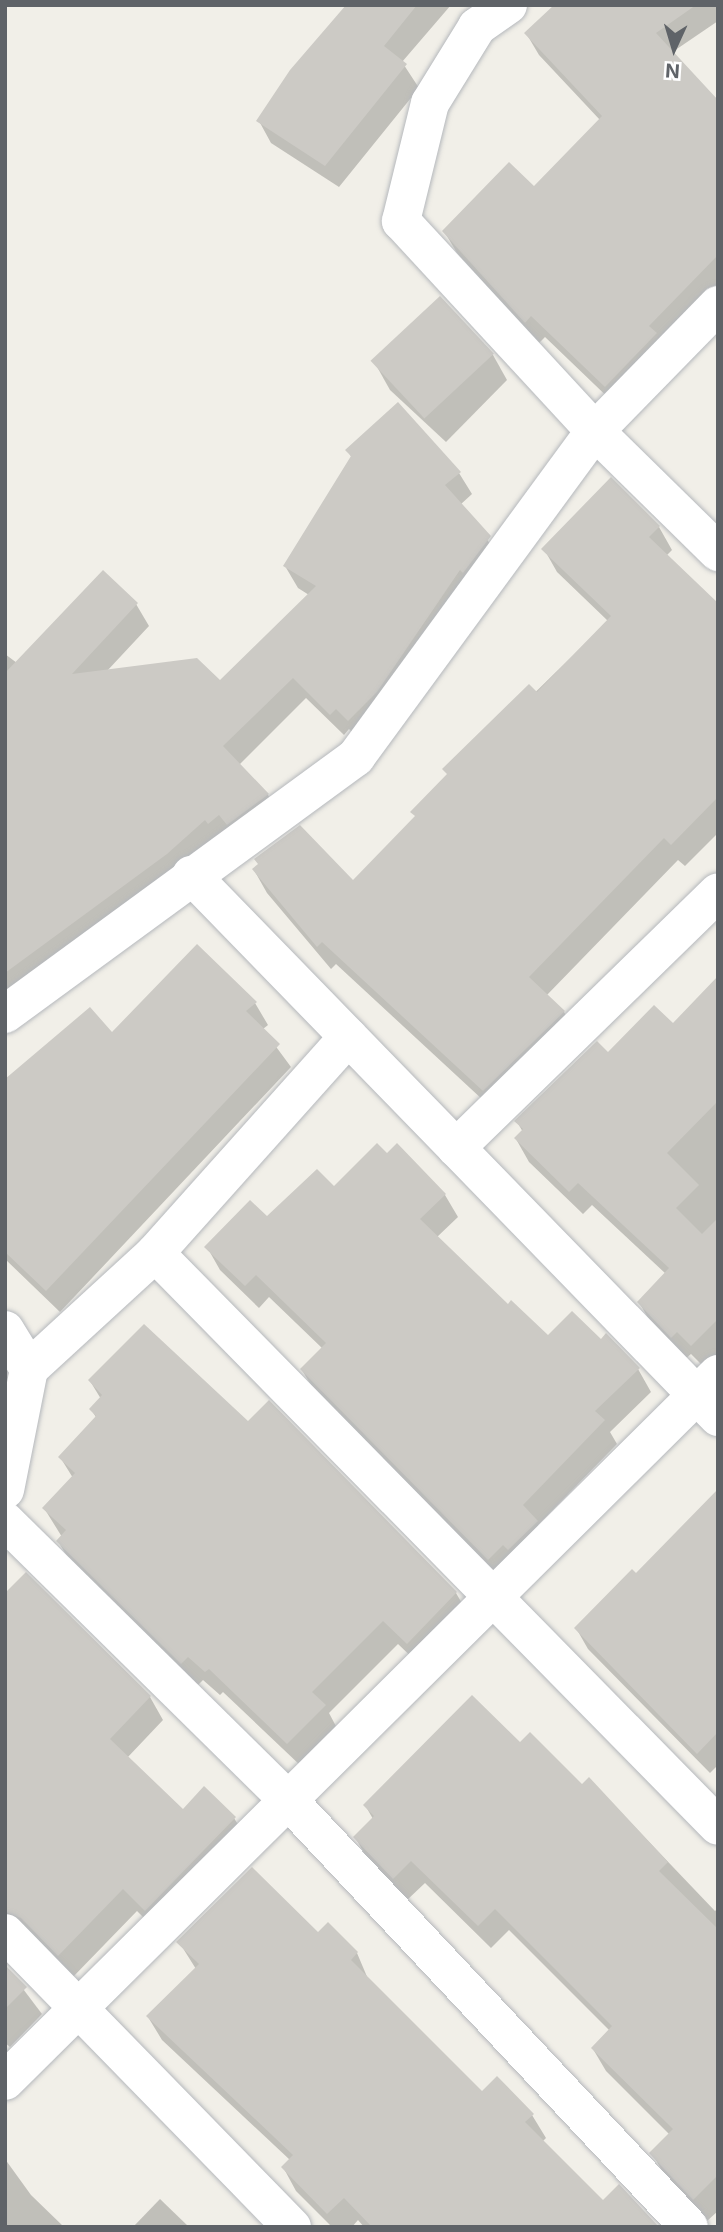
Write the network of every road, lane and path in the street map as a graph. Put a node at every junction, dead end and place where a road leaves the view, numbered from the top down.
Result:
1 (508, 5) edge
2 (718, 305) edge
3 (595, 431) junction
4 (718, 552) edge
5 (191, 874) junction
6 (718, 891) edge
7 (5, 1013) edge
8 (348, 1037) junction
9 (456, 1148) junction
10 (155, 1253) junction
11 (5, 1331) edge
12 (29, 1369) junction
13 (711, 1395) edge
14 (5, 1490) edge
15 (5, 1521) edge
16 (495, 1596) junction
17 (289, 1801) junction
18 (718, 1826) edge
19 (5, 1933) edge
20 (78, 2009) junction
21 (5, 2081) edge
22 (292, 2227) edge
23 (689, 2227) edge

1 - 3 street
2 - 3 street
3 - 4 street
3 - 5 street
5 - 7 street
5 - 8 street
6 - 9 street
8 - 9 street
8 - 10 street
9 - 13 street
10 - 12 street
10 - 16 street
11 - 12 street
12 - 14 street
13 - 16 street
15 - 17 street
16 - 17 street
16 - 18 street
17 - 20 street
17 - 23 street
19 - 20 street
20 - 21 street
20 - 22 street

